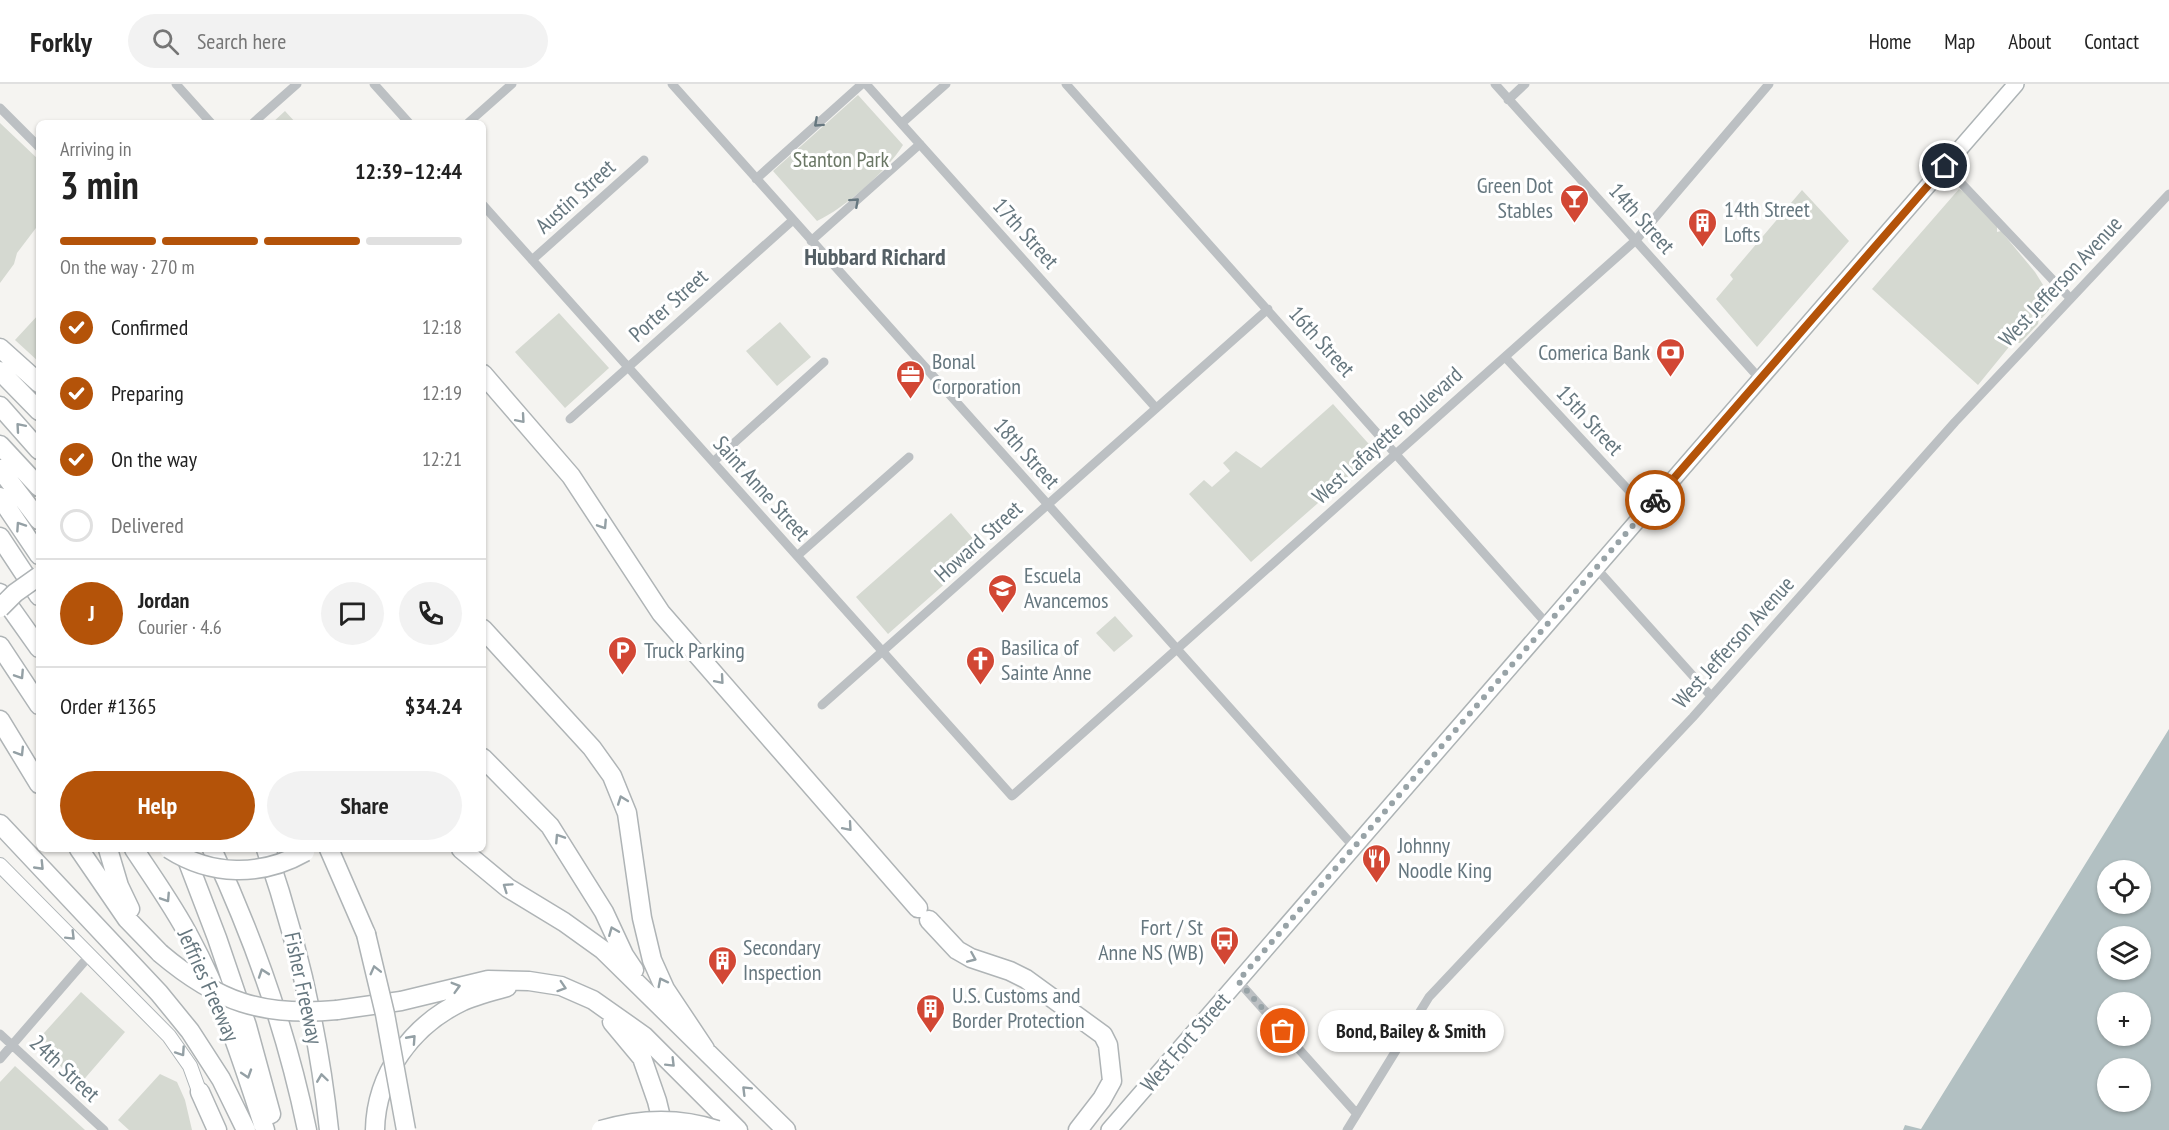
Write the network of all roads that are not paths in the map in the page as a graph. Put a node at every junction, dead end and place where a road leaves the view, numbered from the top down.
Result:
1 (176, 84) edge
2 (297, 84) edge
3 (375, 84) edge
4 (512, 84) edge
5 (672, 84) edge
6 (864, 84) edge
7 (946, 84) edge
8 (1066, 84) edge
9 (1495, 84) edge
10 (1525, 84) edge
11 (1769, 84) edge
12 (2016, 84) edge
13 (1508, 100) junction
14 (0, 108) edge
15 (208, 120) edge
16 (256, 120) edge
17 (407, 120) edge
18 (471, 120) edge
19 (902, 123) junction
20 (36, 144) edge
21 (920, 144) junction
22 (644, 160) dead end
23 (1945, 166) junction
24 (756, 179) junction
25 (2169, 194) edge
26 (486, 208) edge
27 (793, 220) junction
28 (1636, 240) junction
29 (811, 241) junction
30 (532, 260) junction
31 (2070, 298) junction
32 (1268, 309) junction
33 (0, 348) edge
34 (1505, 357) junction
35 (824, 362) dead end
36 (628, 367) junction
37 (0, 371) edge
38 (486, 377) edge
39 (1760, 379) junction
40 (36, 380) edge
41 (0, 406) edge
42 (36, 408) edge
43 (1156, 408) junction
44 (570, 418) dead end
45 (0, 445) edge
46 (36, 447) edge
47 (1397, 453) junction
48 (909, 457) dead end
49 (713, 462) junction
50 (0, 469) edge
51 (36, 484) edge
52 (0, 497) edge
53 (1048, 505) junction
54 (1647, 509) junction
55 (36, 516) edge
56 (0, 537) edge
57 (36, 551) edge
58 (797, 556) junction
59 (1596, 568) junction
60 (36, 578) edge
61 (36, 591) edge
62 (0, 593) edge
63 (0, 608) edge
64 (1547, 624) junction
65 (486, 632) edge
66 (36, 644) edge
67 (0, 646) edge
68 (1177, 649) junction
69 (883, 652) junction
70 (1711, 696) junction
71 (36, 700) edge
72 (822, 705) dead end
73 (0, 720) edge
74 (486, 761) edge
75 (36, 779) edge
76 (1012, 796) joint
77 (0, 824) edge
78 (1354, 847) junction
79 (109, 852) edge
80 (136, 852) edge
81 (175, 852) edge
82 (184, 852) edge
83 (213, 852) edge
84 (267, 852) edge
85 (281, 852) edge
86 (305, 852) edge
87 (330, 852) edge
88 (345, 852) edge
89 (465, 852) edge
90 (81, 853) edge
91 (0, 865) edge
92 (366, 934) junction
93 (160, 953) junction
94 (90, 955) junction
95 (303, 977) junction
96 (529, 981) junction
97 (1238, 981) junction
98 (653, 999) junction
99 (593, 1000) junction
100 (0, 1034) edge
101 (12, 1045) junction
102 (705, 1049) junction
103 (0, 1059) edge
104 (200, 1092) junction
105 (1358, 1114) junction
106 (1084, 1124) edge
107 (104, 1130) edge
108 (210, 1130) edge
109 (217, 1130) edge
110 (246, 1130) edge
111 (265, 1130) edge
112 (274, 1130) edge
113 (307, 1130) edge
114 (329, 1130) edge
115 (375, 1130) edge
116 (406, 1130) edge
117 (601, 1130) edge
118 (664, 1130) edge
119 (717, 1130) edge
120 (738, 1130) edge
121 (786, 1130) edge
122 (1109, 1130) edge
123 (1347, 1130) edge

1 - 15 street
2 - 16 street
3 - 17 street
4 - 18 street
5 - 24 street, 18th Street
6 - 19 street, 17th Street
6 -> 24 street
7 - 19 street
8 - 32 street, 16th Street
9 - 13 street, 14th Street
10 - 13 street
11 - 28 street, West Lafayette Boulevard
12 - 23 main road, West Fort Street
13 - 28 street, 14th Street
14 - 20 street
19 - 21 street, 17th Street
29 -> 21 street
21 - 43 street, 17th Street
22 - 30 street, Austin Street
23 - 31 street
23 - 39 main road, West Fort Street
24 - 27 street, 18th Street
25 - 31 street, West Jefferson Avenue
26 - 30 street, Saint Anne Street
27 - 29 street, 18th Street
27 - 36 street, Porter Street
28 - 34 street, West Lafayette Boulevard
28 - 39 street, 14th Street
29 - 53 street, 18th Street
30 - 36 street, Saint Anne Street
31 - 70 street, West Jefferson Avenue
32 - 43 street, Howard Street
32 - 47 street, 16th Street
33 - 40 highway
34 - 47 street, West Lafayette Boulevard
34 - 54 street, 15th Street
35 - 49 street
36 - 44 street, Porter Street
36 - 49 street, Saint Anne Street
37 - 42 highway
38 -> 106 highway
39 - 54 main road, West Fort Street
46 -> 41 highway
43 - 53 street, Howard Street
45 - 51 highway
47 - 64 street, 16th Street
47 - 68 street, West Lafayette Boulevard
48 - 58 street
49 - 58 street, Saint Anne Street
50 - 55 highway
57 -> 52 highway
53 - 68 street, 18th Street
53 - 69 street, Howard Street
54 - 59 main road, West Fort Street
56 - 61 highway
58 - 69 street, Saint Anne Street
59 - 64 main road, West Fort Street
59 - 70 street
60 - 63 highway, bridge
62 - 66 highway
64 - 78 main road, West Fort Street
102 -> 65 highway
67 -> 71 highway
68 - 76 street, West Lafayette Boulevard
68 - 78 street, 18th Street
69 - 72 street, Howard Street
69 - 76 street, Saint Anne Street
70 - 105 street, West Jefferson Avenue
73 -> 75 highway
98 -> 74 highway
77 -> 110 highway
78 - 97 main road, West Fort Street
79 - 93 highway
80 -> 111 highway, Jeffries Freeway
81 - 86 highway, bridge
82 - 112 highway
113 -> 83 highway
84 - 95 highway, Fisher Freeway
85 - 95 highway
87 - 92 highway
88 - 92 highway
98 -> 89 highway
90 - 93 highway
91 -> 94 street
116 -> 92 highway, bridge
93 -> 96 highway, bridge
94 - 101 street
94 -> 104 street
114 -> 95 highway, Fisher Freeway
96 -> 99 highway
115 -> 96 highway
97 - 105 street
97 - 122 main road, West Fort Street
98 - 102 highway
99 - 118 highway
99 -> 120 highway
100 - 101 street, 24th Street
101 - 103 street
101 - 107 street, 24th Street
121 -> 102 highway
104 - 108 street
104 - 109 highway
105 - 123 street, West Jefferson Avenue
117 - 119 highway, bridge

